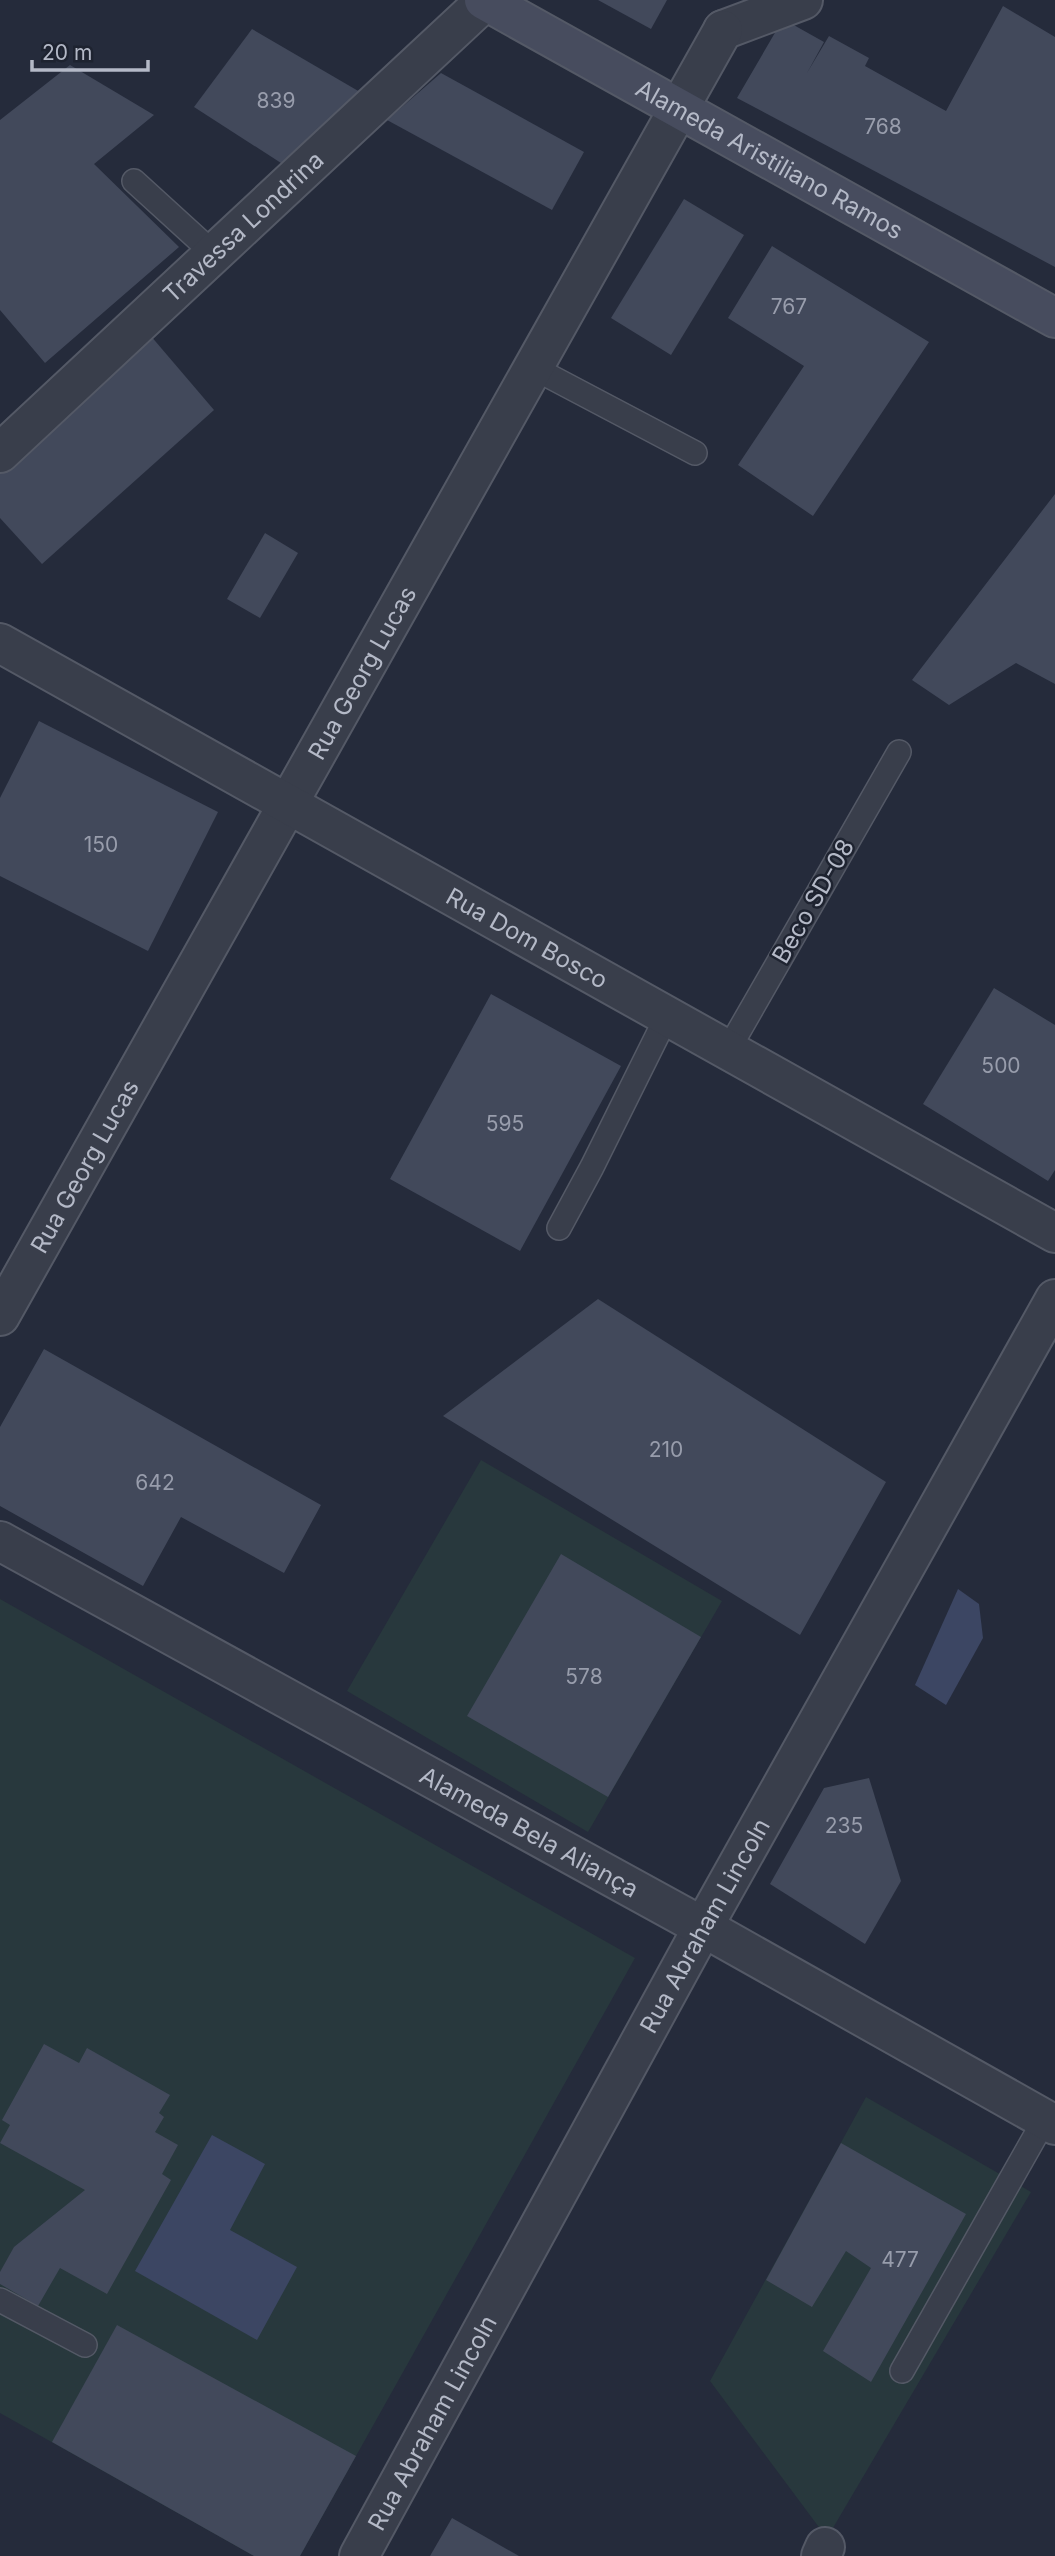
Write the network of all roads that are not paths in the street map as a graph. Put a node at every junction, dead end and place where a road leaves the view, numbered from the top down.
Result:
1 (485, 0) edge
2 (803, 0) edge
3 (721, 15) edge
4 (677, 108) junction
5 (134, 181) dead end
6 (212, 253) junction
7 (1055, 318) edge
8 (532, 367) junction
9 (0, 453) edge
10 (695, 453) dead end
11 (0, 643) edge
12 (899, 752) dead end
13 (287, 804) junction
14 (667, 1016) junction
15 (728, 1050) junction
16 (559, 1228) dead end
17 (1055, 1233) edge
18 (1055, 1299) edge
19 (0, 1316) edge
20 (0, 1541) edge
21 (703, 1927) junction
22 (1050, 2122) edge
23 (0, 2300) edge
24 (85, 2345) dead end
25 (902, 2371) dead end
26 (359, 2556) edge

1 - 4 main road, Alameda Aristiliano Ramos
1 - 6 street, Travessa Londrina
2 - 3 street
3 - 4 street, Rua Georg Lucas
4 - 7 main road, Alameda Aristiliano Ramos
4 - 8 street, Rua Georg Lucas
5 - 6 lane
6 - 9 street, Travessa Londrina
8 - 10 lane
8 - 13 street, Rua Georg Lucas
11 - 13 street, Rua Dom Bosco
12 - 15 lane, Beco SD-08
13 - 14 street, Rua Dom Bosco
13 - 19 street, Rua Georg Lucas
14 - 15 street, Rua Dom Bosco
14 - 16 lane
15 - 17 street, Rua Dom Bosco
18 - 21 street, Rua Abraham Lincoln
20 - 21 street, Alameda Bela Aliança
21 - 22 street, Alameda Bela Aliança
21 - 26 street, Rua Abraham Lincoln
22 - 25 lane
23 - 24 lane

